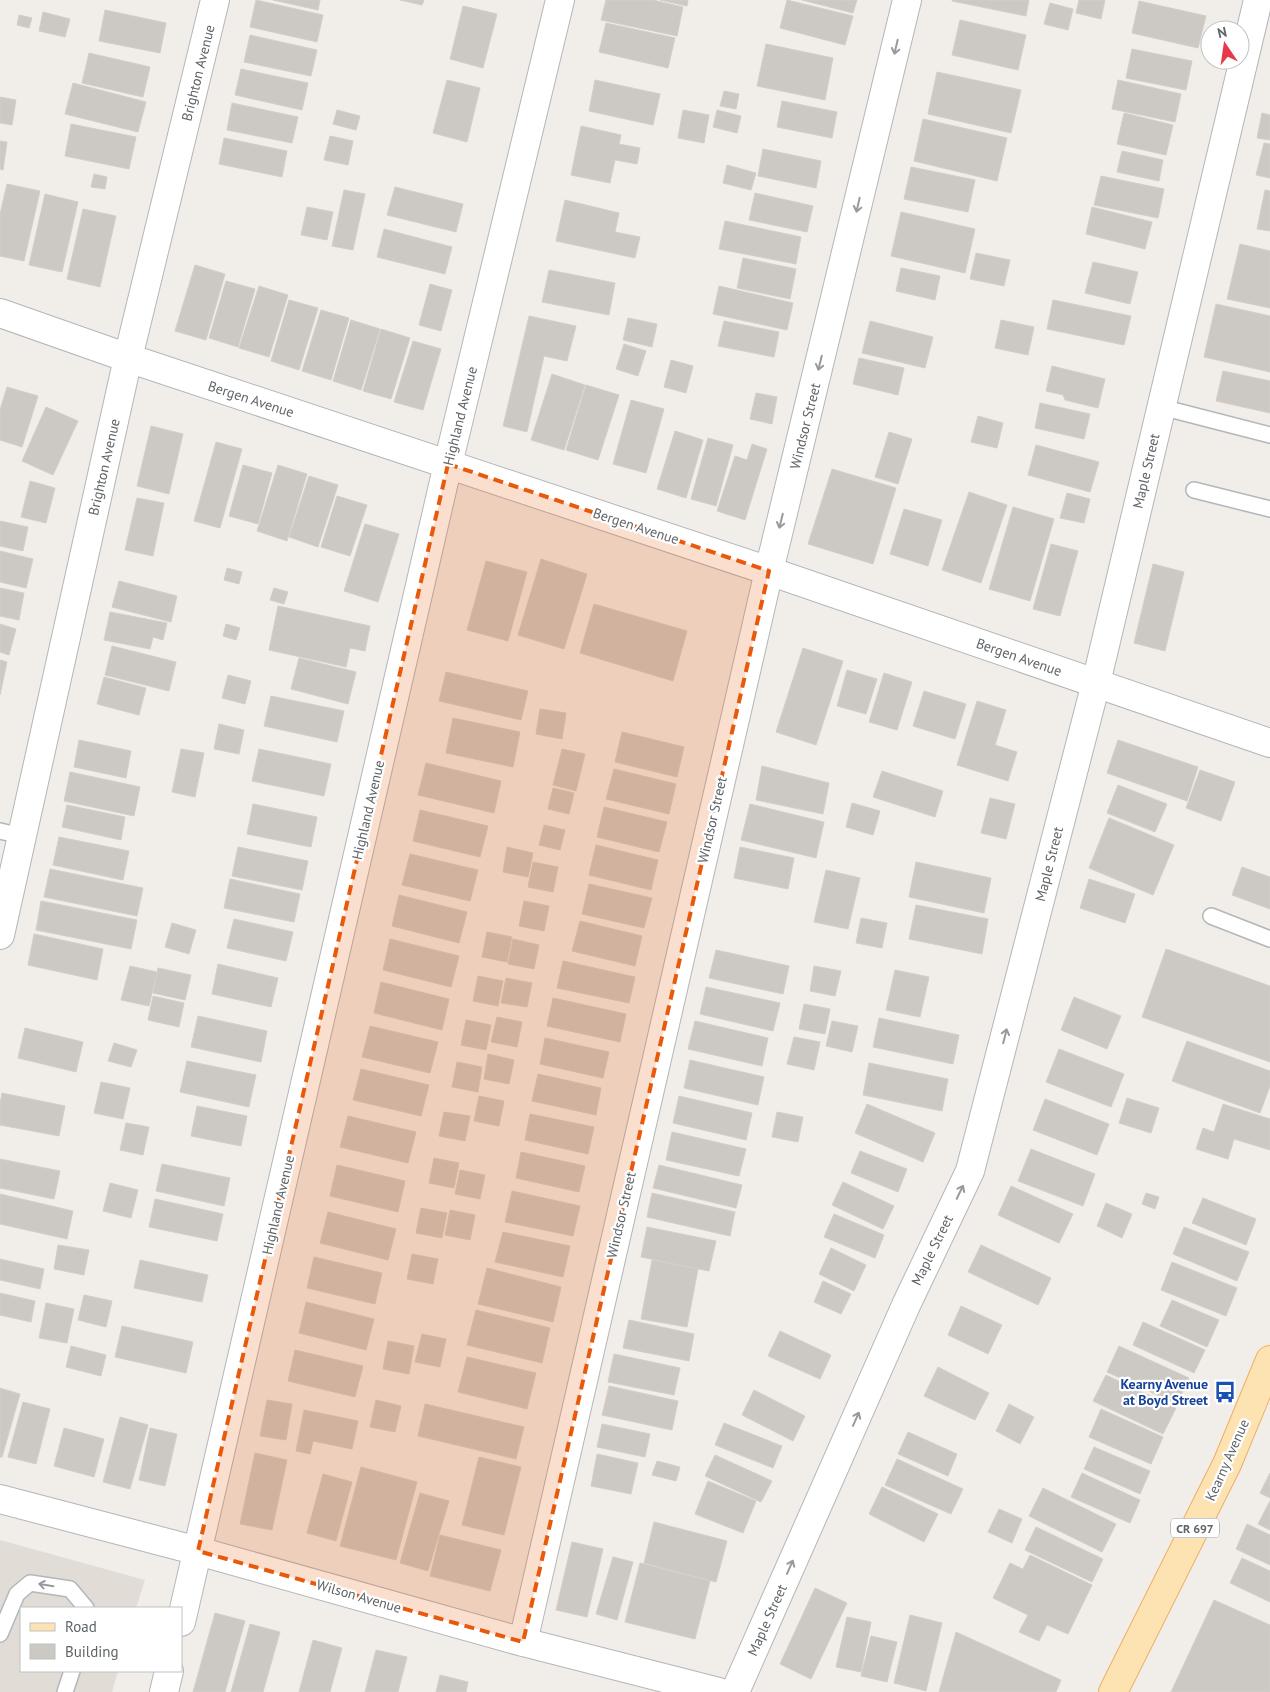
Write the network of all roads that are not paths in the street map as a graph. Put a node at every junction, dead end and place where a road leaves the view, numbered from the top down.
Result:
1 (215, 0) edge
2 (560, 0) edge
3 (907, 0) edge
4 (1258, 0) edge
5 (0, 314) edge
6 (128, 358) junction
7 (1161, 407) junction
8 (1270, 435) edge
9 (448, 464) junction
10 (1194, 490) dead end
11 (1270, 509) edge
12 (769, 570) junction
13 (1096, 683) junction
14 (1270, 742) edge
15 (11, 834) edge
16 (1211, 916) dead end
17 (0, 935) edge
18 (1270, 939) edge
19 (1270, 1360) edge
20 (0, 1499) edge
21 (198, 1551) junction
22 (85, 1607) edge
23 (182, 1618) edge
24 (0, 1634) edge
25 (523, 1642) junction
26 (72, 1672) edge
27 (169, 1672) edge
28 (65, 1692) edge
29 (164, 1692) edge
30 (719, 1692) edge
31 (735, 1692) edge
32 (1114, 1692) edge

1 - 6 street, Brighton Avenue
2 - 9 street, Highland Avenue
3 -> 12 street, Windsor Street
4 - 7 street, Maple Street
5 - 6 street, Bergen Avenue
6 - 9 street, Bergen Avenue
6 - 15 street, Brighton Avenue
7 - 8 lane
7 - 13 street, Maple Street
9 - 12 street, Bergen Avenue
9 - 21 street, Highland Avenue
10 - 11 lane
12 - 13 street, Bergen Avenue
12 - 25 street, Windsor Street
13 - 14 street, Bergen Avenue
31 -> 13 street, Maple Street
15 - 17 street, Brighton Avenue
16 - 18 lane
19 - 32 main road, Kearny Avenue / CR 697
20 - 21 street, Wilson Avenue
21 - 23 street, Highland Avenue
21 - 25 street, Wilson Avenue
22 -> 24 lane
25 - 30 street, Wilson Avenue
26 - 28 lane
27 - 29 street

